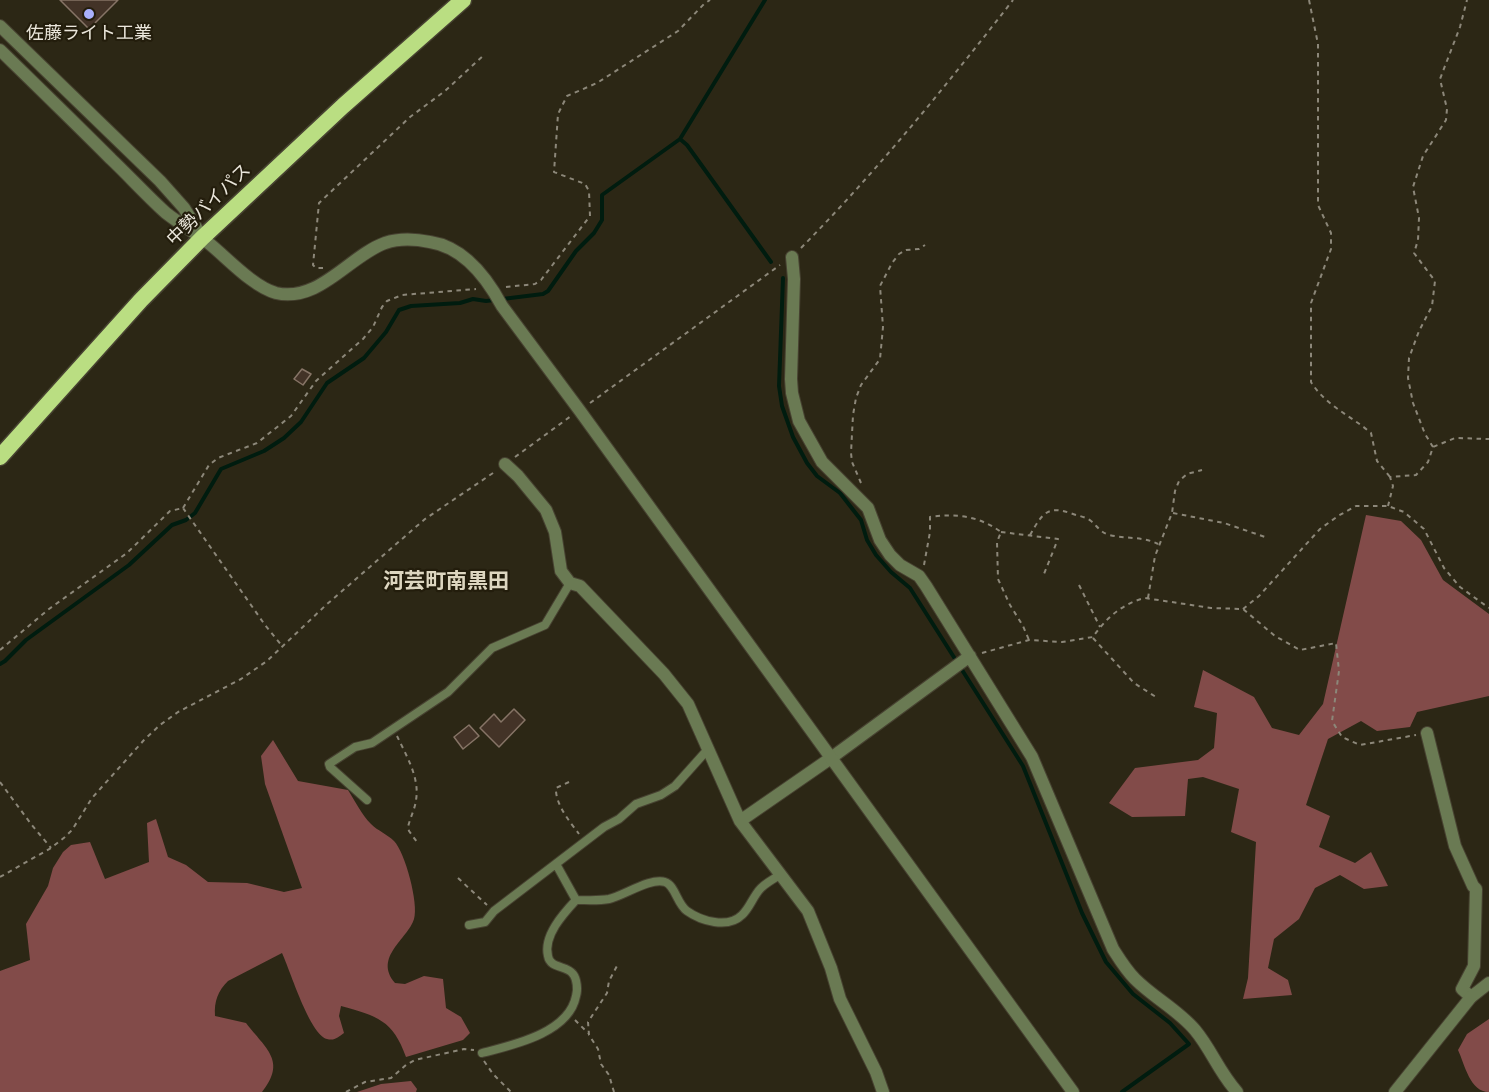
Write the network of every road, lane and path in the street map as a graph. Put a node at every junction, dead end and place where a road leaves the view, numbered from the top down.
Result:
1 (463, 0) edge
2 (710, 0) edge
3 (1013, 0) edge
4 (1309, 0) edge
5 (1467, 0) edge
6 (0, 26) edge
7 (0, 50) edge
8 (485, 54) dead end
9 (202, 238) junction
10 (925, 245) dead end
11 (792, 257) junction
12 (329, 264) dead end
13 (492, 288) junction
14 (580, 411) junction
15 (1489, 439) edge
16 (1433, 447) junction
17 (0, 457) edge
18 (505, 464) junction
19 (1202, 470) dead end
20 (1390, 477) junction
21 (861, 483) dead end
22 (1388, 506) junction
23 (183, 508) junction
24 (1172, 513) junction
25 (1001, 532) junction
26 (1030, 535) junction
27 (1268, 538) dead end
28 (1158, 544) junction
29 (1044, 574) dead end
30 (918, 576) junction
31 (570, 583) junction
32 (1079, 585) dead end
33 (1148, 598) junction
34 (1489, 608) edge
35 (1243, 609) junction
36 (1100, 627) junction
37 (1093, 637) junction
38 (1029, 640) junction
39 (283, 647) junction
40 (0, 650) edge
41 (968, 658) junction
42 (1156, 697) dead end
43 (393, 729) junction
44 (1427, 732) joint
45 (710, 748) junction
46 (831, 758) junction
47 (0, 782) edge
48 (569, 782) dead end
49 (367, 800) dead end
50 (740, 821) junction
51 (585, 841) junction
52 (417, 842) dead end
53 (51, 848) junction
54 (556, 864) junction
55 (780, 875) junction
56 (0, 877) edge
57 (458, 878) dead end
58 (576, 900) junction
59 (494, 911) junction
60 (469, 925) dead end
61 (618, 964) dead end
62 (1489, 983) edge
63 (1471, 997) junction
64 (570, 1013) junction
65 (590, 1035) junction
66 (482, 1053) junction
67 (346, 1092) edge
68 (511, 1092) edge
69 (614, 1092) edge
70 (883, 1092) edge
71 (1072, 1092) edge
72 (1236, 1092) edge
73 (1395, 1092) edge

1 - 9 highway, 中勢バイパス
2 - 13 path
3 - 11 path
4 - 20 path
5 - 16 path
6 - 9 street
7 - 9 street
8 - 12 path
9 - 13 street
9 - 17 highway, 中勢バイパス
10 - 21 path
11 - 14 path
11 - 30 street
13 - 14 street
13 - 23 path
14 - 18 path
14 - 46 street
15 - 16 path
16 - 20 path
18 - 31 street
18 - 39 path
19 - 24 path
20 - 22 path
22 - 34 path
22 - 35 path
23 - 39 path
23 - 40 path
24 - 27 path
24 - 28 path
25 - 26 path
25 - 30 path
25 - 38 path
26 - 28 path
26 - 29 path
28 - 33 path
30 - 41 street
31 - 43 lane
31 - 45 street
32 - 36 path
33 - 35 path
33 - 36 path
35 - 44 path
36 - 37 path
37 - 38 path
37 - 42 path
38 - 41 path
39 - 53 path
41 - 46 street
41 - 72 street
43 - 49 lane
43 - 52 path
44 - 63 street
45 - 50 street
45 - 51 lane
46 - 50 street
46 - 71 street
47 - 53 path
48 - 51 path
50 - 55 street
51 - 54 lane
53 - 56 path
54 - 58 lane
54 - 59 lane
55 - 58 lane
55 - 70 street
57 - 59 path
58 - 64 lane
59 - 60 lane
61 - 65 path
62 - 63 street
63 - 73 street
64 - 65 path
64 - 66 lane
65 - 69 path
66 - 67 path
66 - 68 path

